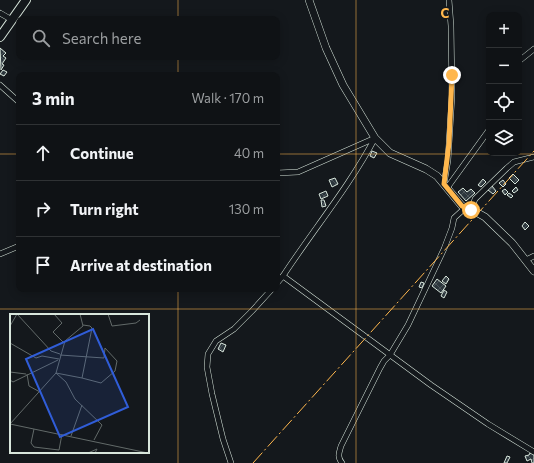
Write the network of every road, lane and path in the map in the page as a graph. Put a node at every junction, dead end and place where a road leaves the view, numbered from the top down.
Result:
1 (26, 0) edge
2 (309, 0) edge
3 (449, 0) edge
4 (0, 13) edge
5 (12, 20) junction
6 (0, 37) edge
7 (534, 49) edge
8 (522, 59) edge
9 (0, 85) edge
10 (16, 99) edge
11 (486, 134) edge
12 (375, 138) junction
13 (534, 157) edge
14 (280, 173) edge
15 (446, 186) junction
16 (468, 209) junction
17 (16, 247) edge
18 (0, 254) edge
19 (534, 256) edge
20 (526, 260) junction
21 (534, 271) edge
22 (283, 276) junction
23 (280, 280) edge
24 (269, 292) edge
25 (390, 355) junction
26 (534, 452) edge
27 (231, 463) edge
28 (342, 463) edge

1 - 5 main road
2 - 12 street
3 - 15 street
4 - 5 street
5 - 6 main road
7 - 8 street
9 - 10 street
11 - 15 street
12 - 14 street
12 - 15 street
12 - 22 street
13 - 16 street
15 - 16 street
16 - 20 street
16 - 25 street
17 - 18 street
19 - 20 street
20 - 21 street
22 - 23 street
22 - 25 street
24 - 27 street
25 - 26 street
25 - 28 street

